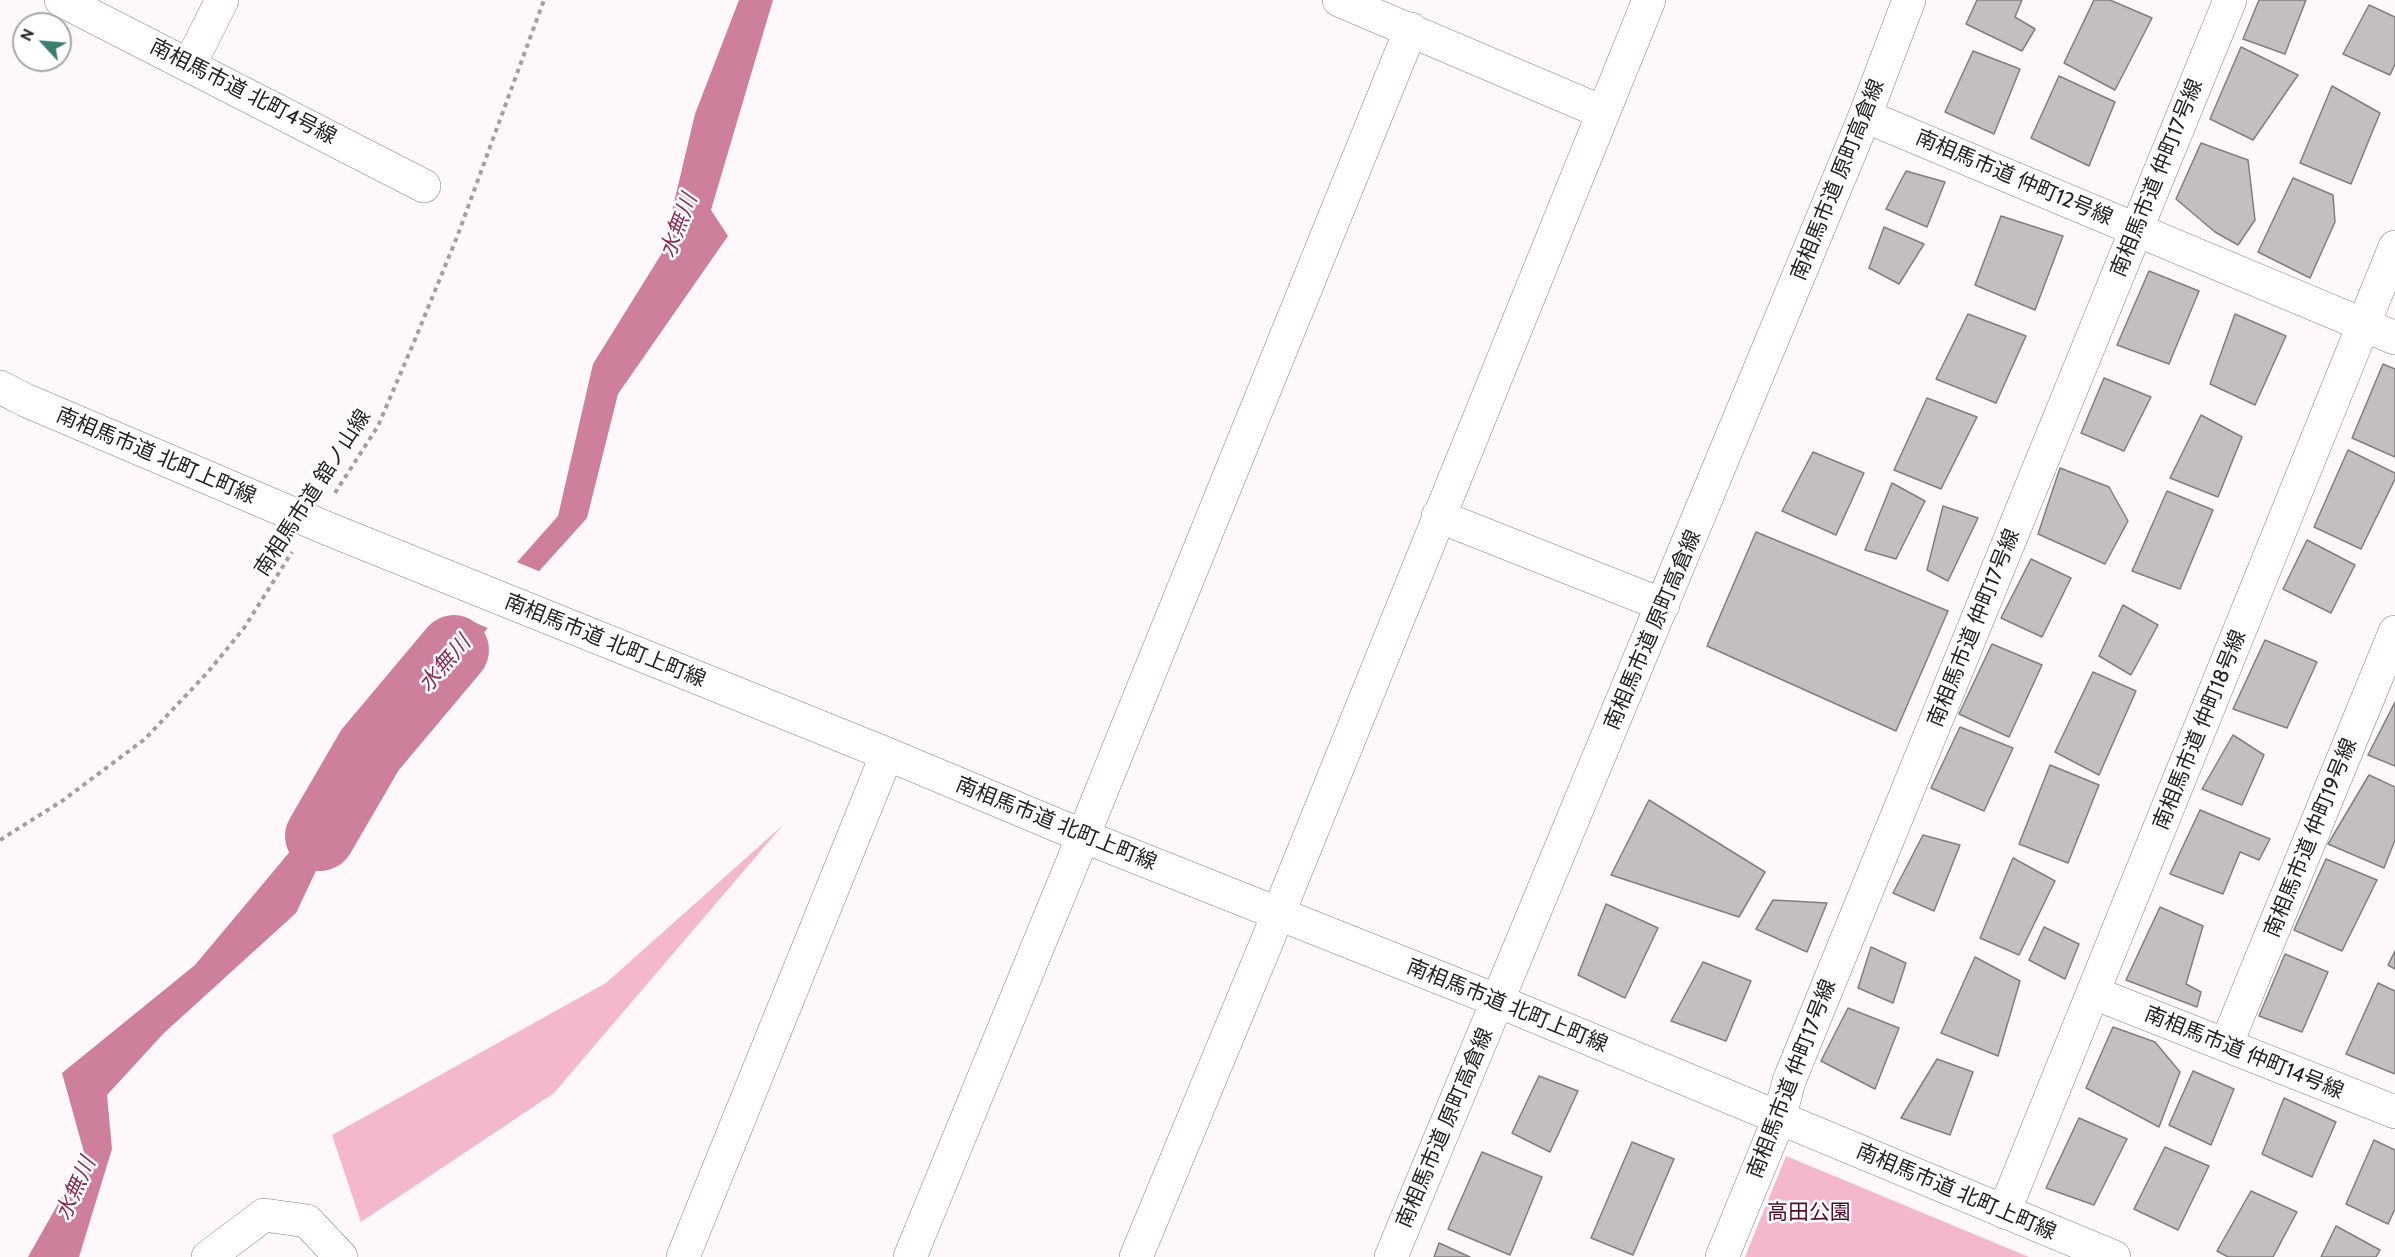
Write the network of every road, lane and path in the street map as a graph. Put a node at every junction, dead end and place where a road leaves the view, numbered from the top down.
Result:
1 (61, 0) edge
2 (222, 0) edge
3 (543, 0) edge
4 (1339, 0) edge
5 (1649, 0) edge
6 (1909, 0) edge
7 (2230, 0) edge
8 (1411, 29) junction
9 (190, 64) junction
10 (1602, 112) junction
11 (1865, 116) junction
12 (424, 186) dead end
13 (2137, 229) junction
14 (2395, 247) edge
15 (2363, 325) junction
16 (2395, 338) edge
17 (0, 387) edge
18 (1438, 516) junction
19 (319, 525) junction
20 (1663, 605) junction
21 (2395, 632) edge
22 (872, 749) junction
23 (1083, 836) junction
24 (0, 840) edge
25 (1279, 913) junction
26 (2094, 993) junction
27 (1497, 1001) junction
28 (2226, 1045) junction
29 (2395, 1112) edge
30 (1779, 1119) junction
31 (2004, 1212) junction
32 (208, 1257) edge
33 (340, 1257) edge
34 (683, 1257) edge
35 (910, 1257) edge
36 (1136, 1257) edge
37 (1391, 1257) edge
38 (1722, 1257) edge
39 (2114, 1257) edge

1 - 9 street, 南相馬市道 北町4号線
2 - 9 street
3 - 19 path, 南相馬市道 舘ノ山線
4 - 8 street
5 - 10 street
6 - 11 street, 南相馬市道 原町高倉線
7 - 13 street, 南相馬市道 仲町17号線
8 - 10 street
8 - 23 street
9 - 12 street, 南相馬市道 北町4号線
10 - 18 street
11 - 13 street, 南相馬市道 仲町12号線
11 - 20 street, 南相馬市道 原町高倉線
13 - 15 street, 南相馬市道 仲町12号線
13 - 30 street, 南相馬市道 仲町17号線
14 - 15 street, 南相馬市道 仲町18号線
15 - 16 street, 南相馬市道 仲町12号線
15 - 26 street, 南相馬市道 仲町18号線
17 - 19 street, 南相馬市道 北町上町線
18 - 20 street
18 - 25 street
19 - 22 street, 南相馬市道 北町上町線
19 - 24 path, 南相馬市道 舘ノ山線
20 - 27 street, 南相馬市道 原町高倉線
21 - 28 street, 南相馬市道 仲町19号線
22 - 23 street, 南相馬市道 北町上町線
22 - 34 street
23 - 25 street, 南相馬市道 北町上町線
23 - 35 street
25 - 27 street, 南相馬市道 北町上町線
25 - 36 street
26 - 28 street, 南相馬市道 仲町14号線
26 - 31 street, 南相馬市道 仲町18号線
27 - 30 street, 南相馬市道 北町上町線
27 - 37 street, 南相馬市道 原町高倉線
28 - 29 street, 南相馬市道 仲町14号線
30 - 31 street, 南相馬市道 北町上町線
30 - 38 street, 南相馬市道 仲町17号線
31 - 39 street, 南相馬市道 北町上町線
32 - 33 street

